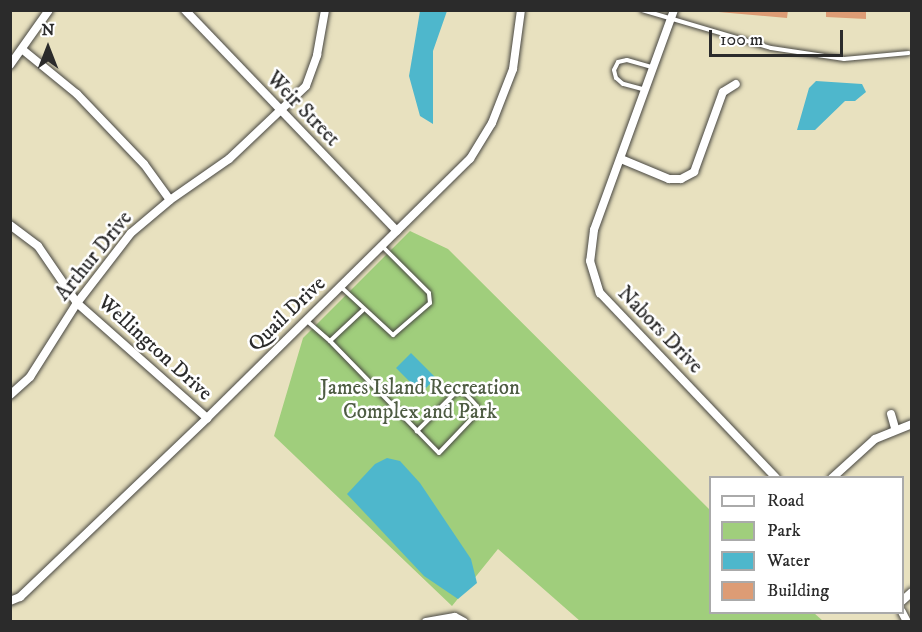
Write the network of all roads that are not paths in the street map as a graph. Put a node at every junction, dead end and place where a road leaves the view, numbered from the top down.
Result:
1 (49, 10) edge
2 (185, 10) edge
3 (326, 10) edge
4 (521, 10) edge
5 (642, 10) edge
6 (673, 14) edge
7 (23, 50) junction
8 (909, 53) dead end
9 (10, 65) edge
10 (654, 68) junction
11 (736, 84) dead end
12 (646, 90) junction
13 (282, 113) junction
14 (621, 159) junction
15 (170, 200) junction
16 (10, 225) edge
17 (397, 231) junction
18 (382, 246) junction
19 (340, 287) junction
20 (77, 303) junction
21 (363, 310) junction
22 (307, 320) junction
23 (330, 341) junction
24 (10, 395) edge
25 (891, 414) dead end
26 (207, 418) junction
27 (912, 424) edge
28 (896, 428) junction
29 (417, 431) junction
30 (775, 476) edge
31 (833, 476) edge
32 (10, 601) edge
33 (426, 621) edge
34 (464, 621) edge

1 - 7 street
2 - 13 street, Weir Street
3 - 13 street
4 - 17 street, Quail Drive
5 - 6 lane
6 - 8 lane
6 - 10 street, Nabors Drive
7 - 9 street
7 - 15 street
10 - 12 street, Nabors Drive
10 - 12 lane
11 - 14 street
12 - 14 street, Nabors Drive
13 - 15 street, Arthur Drive
13 - 17 street, Weir Street
14 - 30 street, Nabors Drive
15 - 20 street, Arthur Drive
16 - 20 street, Wellington Drive
17 - 18 street, Quail Drive
18 - 19 street, Quail Drive
18 - 21 lane
19 - 21 lane
19 - 22 street, Quail Drive
20 - 24 street, Arthur Drive
20 - 26 street, Wellington Drive
21 - 23 lane
22 - 23 lane
22 - 26 street, Quail Drive
23 - 29 lane
25 - 28 street
26 - 32 street, Quail Drive
27 - 28 street
28 - 31 street
29 - 29 lane
33 - 34 street

